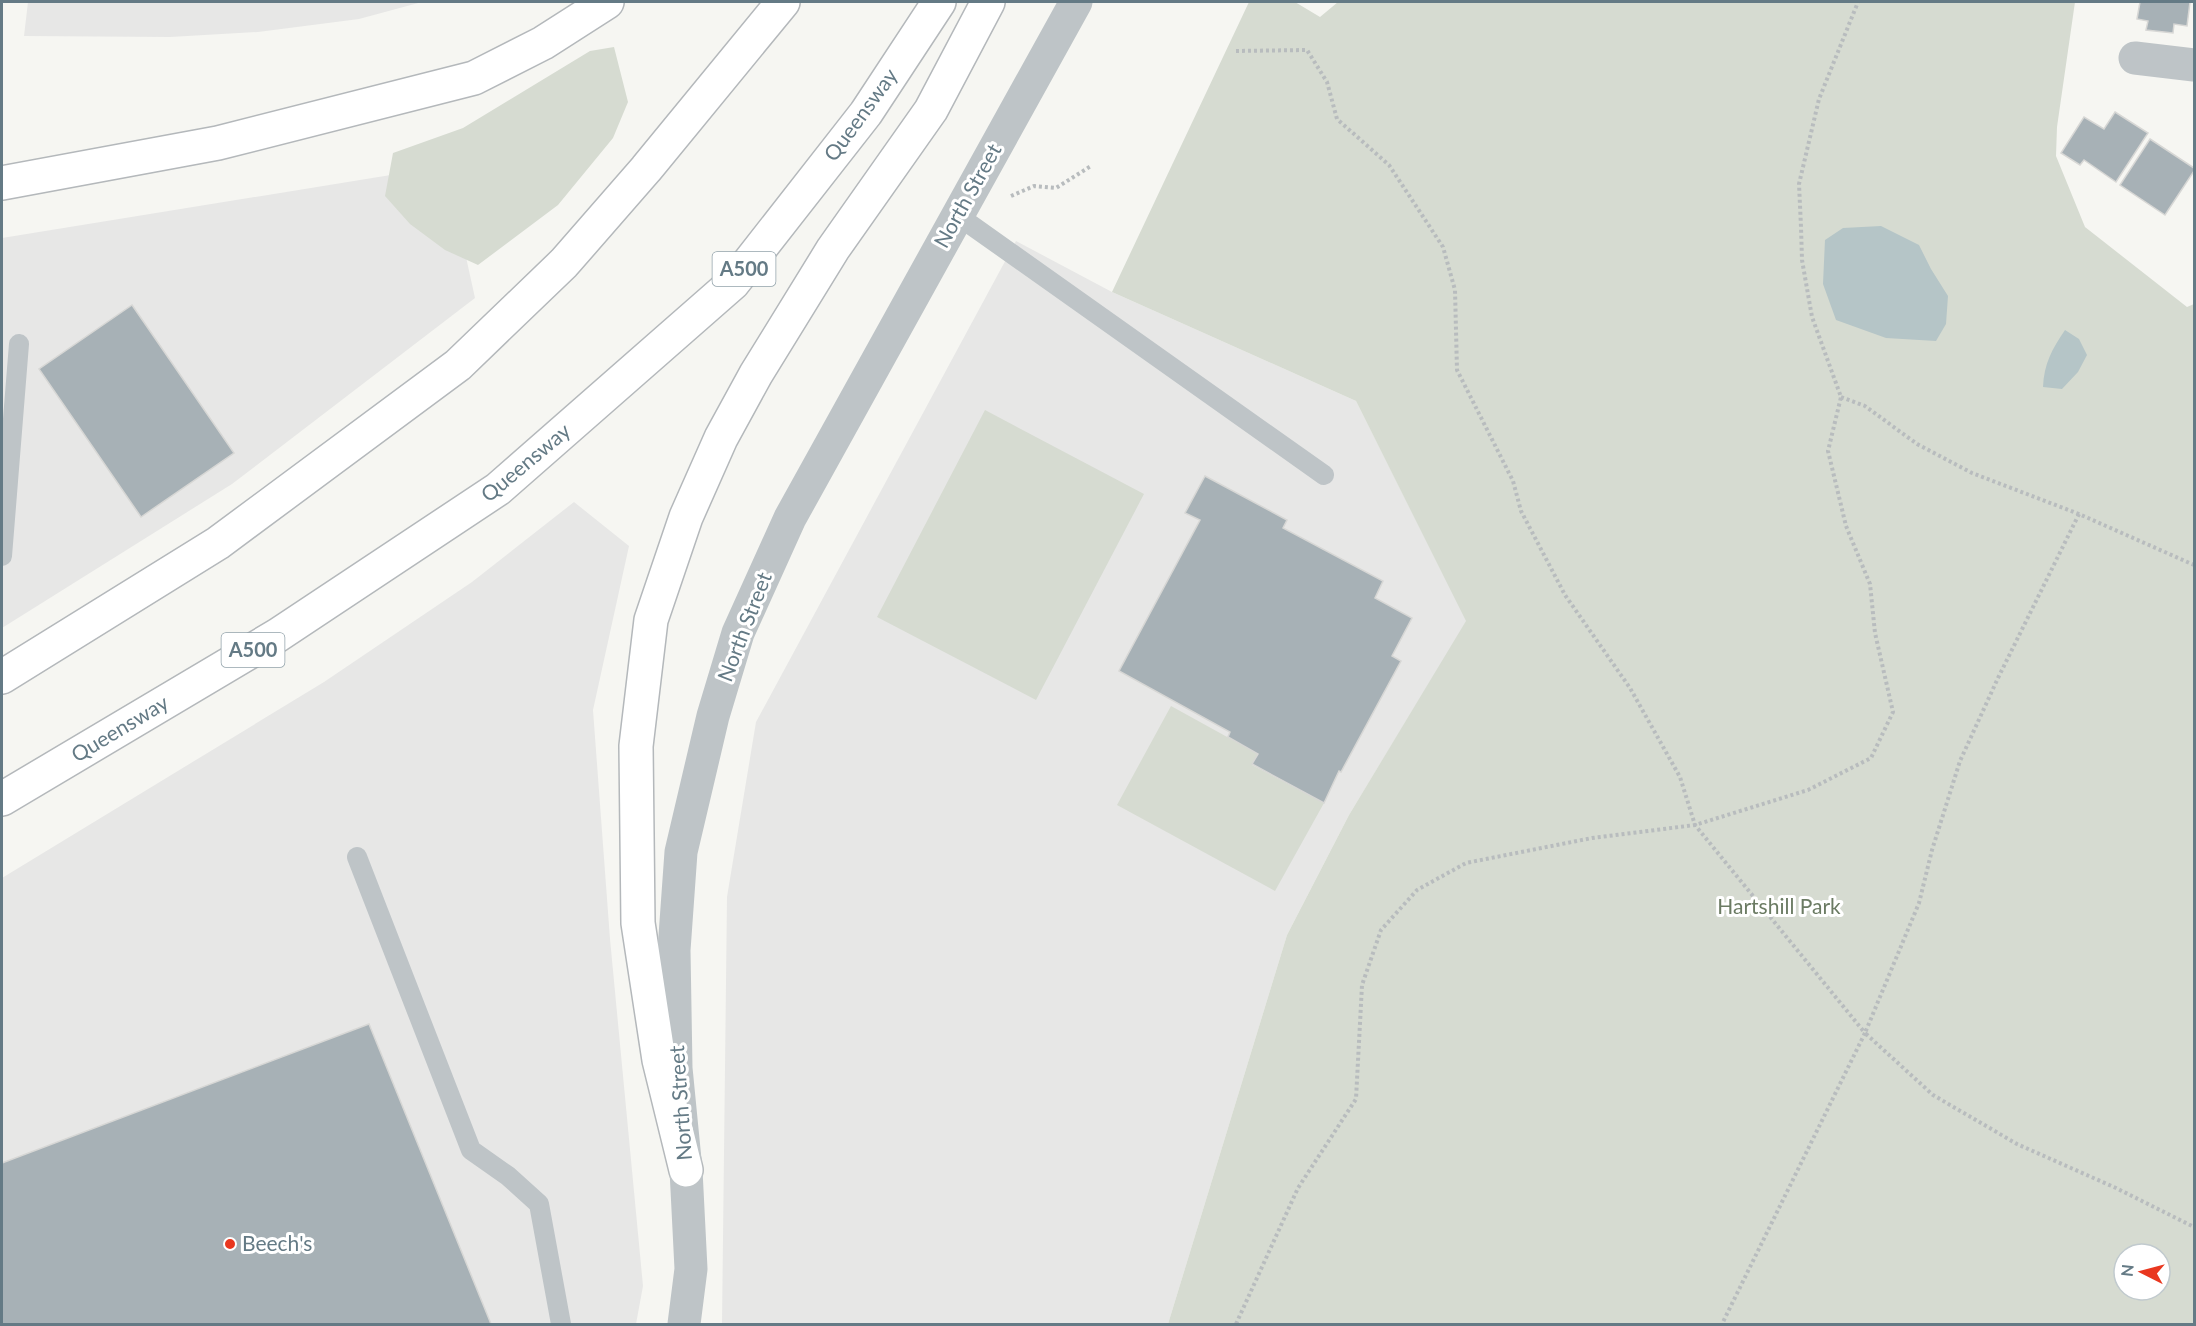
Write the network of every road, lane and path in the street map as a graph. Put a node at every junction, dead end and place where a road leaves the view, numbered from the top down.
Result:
1 (607, 2) edge
2 (783, 2) edge
3 (939, 2) edge
4 (988, 2) edge
5 (1076, 2) edge
6 (1858, 2) edge
7 (1236, 51) dead end
8 (2135, 58) dead end
9 (2194, 65) edge
10 (1091, 166) dead end
11 (2, 183) edge
12 (974, 184) junction
13 (957, 215) junction
14 (19, 344) dead end
15 (1841, 397) junction
16 (1324, 475) dead end
17 (2079, 514) junction
18 (2, 556) edge
19 (2194, 565) edge
20 (2, 677) edge
21 (2, 799) edge
22 (1695, 825) junction
23 (357, 857) dead end
24 (1865, 1033) junction
25 (686, 1170) junction
26 (2194, 1227) edge
27 (561, 1324) edge
28 (684, 1324) edge
29 (1236, 1324) edge
30 (1722, 1324) edge

1 - 11 highway
2 - 20 highway
3 - 21 highway, Queensway / A500
4 - 25 highway
5 - 12 street, North Street
6 - 15 path
7 - 22 path
8 - 9 street
10 - 12 path
12 - 13 street, North Street
13 - 16 lane
13 - 25 street, North Street
14 - 18 lane
15 - 17 path
15 - 22 path
17 - 19 path
17 - 24 path
22 - 24 path
22 - 29 path
23 - 27 lane
24 - 26 path
24 - 30 path
25 - 28 street, North Street

